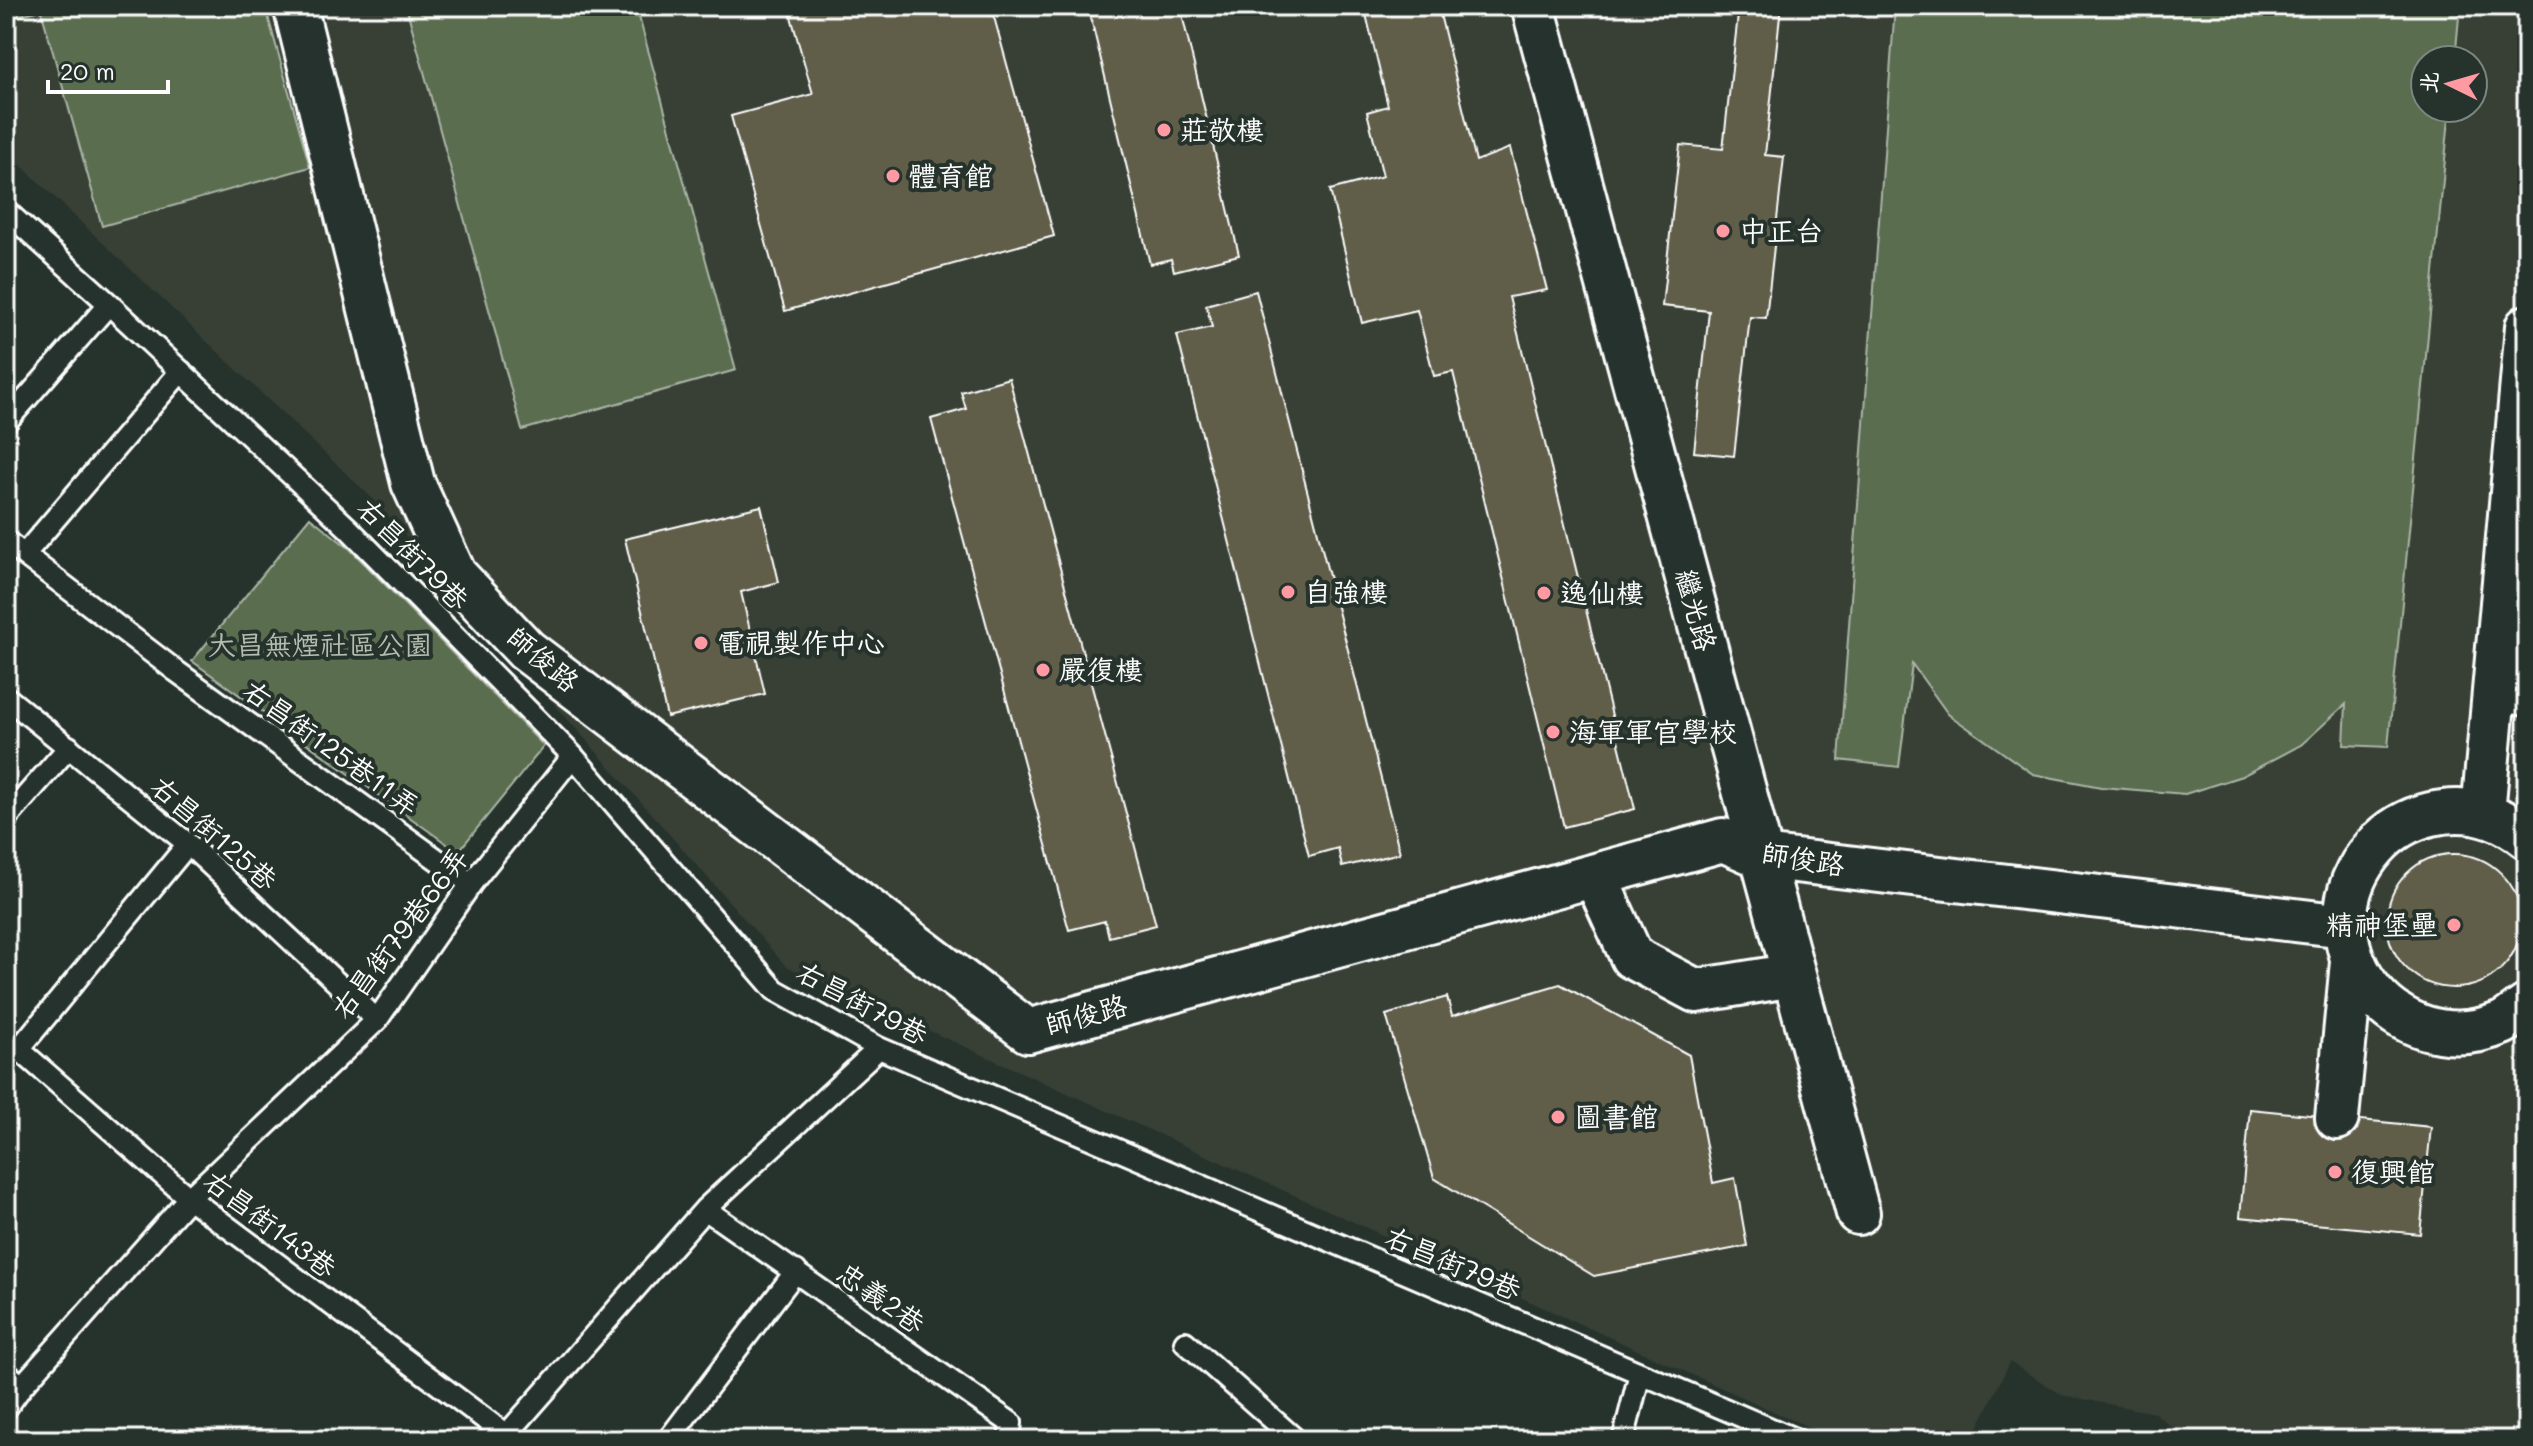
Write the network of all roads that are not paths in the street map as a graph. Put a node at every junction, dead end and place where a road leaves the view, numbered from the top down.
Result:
1 (295, 6) edge
2 (1533, 6) edge
3 (6, 211) edge
4 (109, 304) junction
5 (2527, 327) edge
6 (181, 371) junction
7 (6, 422) edge
8 (6, 541) edge
9 (24, 555) junction
10 (6, 697) edge
11 (2510, 703) edge
12 (69, 747) junction
13 (573, 756) junction
14 (2483, 813) junction
15 (6, 819) edge
16 (2527, 837) edge
17 (188, 844) junction
18 (1762, 857) junction
19 (1595, 876) junction
20 (471, 884) junction
21 (2349, 944) junction
22 (1794, 975) junction
23 (2527, 1006) edge
24 (377, 1020) junction
25 (12, 1044) edge
26 (879, 1048) junction
27 (2337, 1118) dead end
28 (189, 1198) junction
29 (705, 1209) junction
30 (1858, 1213) dead end
31 (796, 1271) junction
32 (1185, 1342) dead end
33 (1640, 1373) junction
34 (14, 1380) edge
35 (6, 1408) edge
36 (1287, 1437) edge
37 (507, 1438) edge
38 (668, 1440) edge
39 (1009, 1440) edge
40 (1623, 1440) edge
41 (1797, 1440) edge

1 - 19 street, 師俊路
2 - 18 street, 繼光路
3 - 4 lane, 右昌街79巷
4 - 6 lane, 右昌街79巷
4 - 7 lane
5 - 11 street
6 - 9 lane
6 - 13 lane, 右昌街79巷
8 - 9 lane, 右昌街125巷11弄
9 - 20 lane, 右昌街125巷11弄
10 - 12 lane, 右昌街125巷
11 - 14 street
12 - 15 lane
12 - 17 lane, 右昌街125巷
13 - 20 lane, 右昌街79巷66弄
13 - 26 lane, 右昌街79巷
14 - 16 street
14 - 21 street
17 - 24 lane, 右昌街125巷
17 - 25 lane
18 - 19 street, 師俊路
18 - 21 street, 師俊路
18 - 22 street, 繼光路
19 - 22 street
20 - 24 lane, 右昌街79巷66弄
21 - 23 street
21 - 27 street
22 - 30 street, 繼光路
24 - 28 lane, 右昌街79巷66弄
25 - 28 lane, 右昌街143巷
26 - 29 lane
26 - 33 lane, 右昌街79巷
28 - 34 lane, 右昌街79巷66弄
28 - 37 lane, 右昌街143巷
29 - 31 lane, 忠義2巷
29 - 37 lane
31 - 38 lane
31 - 39 lane, 忠義2巷
32 - 36 lane
33 - 40 lane
33 - 41 lane, 右昌街79巷
34 - 35 lane, 右昌街79巷66弄

